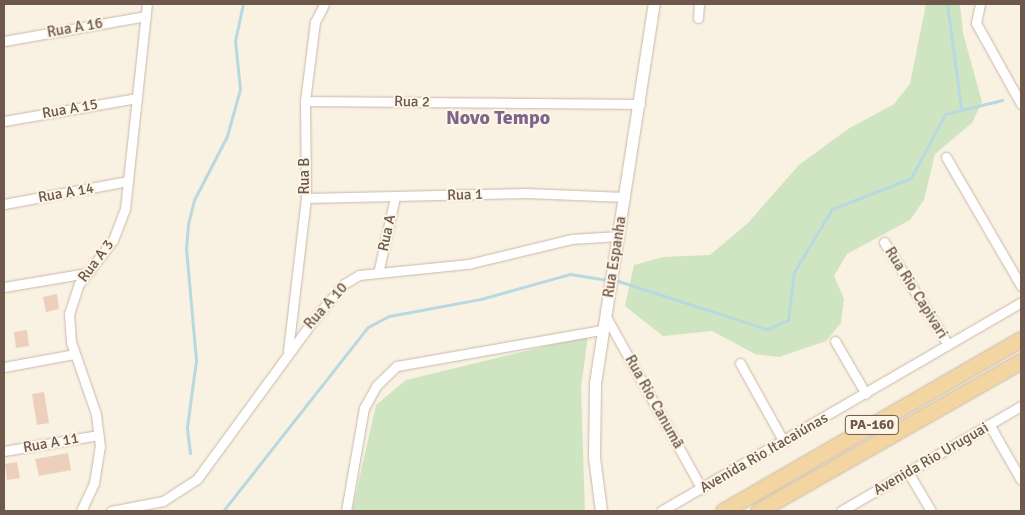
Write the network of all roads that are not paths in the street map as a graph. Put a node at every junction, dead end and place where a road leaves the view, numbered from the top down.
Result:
1 (147, 4) edge
2 (324, 4) edge
3 (654, 4) edge
4 (699, 4) edge
5 (980, 4) edge
6 (146, 16) junction
7 (698, 18) dead end
8 (4, 41) edge
9 (136, 98) junction
10 (305, 101) junction
11 (640, 104) junction
12 (1021, 104) edge
13 (4, 121) edge
14 (946, 157) dead end
15 (128, 182) junction
16 (395, 197) junction
17 (625, 197) junction
18 (306, 198) junction
19 (4, 204) edge
20 (619, 236) junction
21 (884, 242) dead end
22 (379, 269) junction
23 (87, 273) junction
24 (1021, 286) edge
25 (4, 287) edge
26 (1021, 302) edge
27 (606, 315) junction
28 (602, 330) junction
29 (1021, 339) edge
30 (835, 341) dead end
31 (948, 345) junction
32 (288, 351) junction
33 (74, 354) junction
34 (1021, 361) edge
35 (740, 364) dead end
36 (4, 367) edge
37 (866, 394) junction
38 (1021, 406) edge
39 (990, 424) junction
40 (99, 435) junction
41 (784, 442) junction
42 (4, 451) edge
43 (908, 472) junction
44 (1021, 480) edge
45 (702, 489) junction
46 (81, 511) edge
47 (111, 511) edge
48 (346, 511) edge
49 (600, 511) edge
50 (661, 511) edge
51 (723, 511) edge
52 (758, 511) edge
53 (841, 511) edge
54 (931, 511) edge

1 - 6 street, Rua A 3
2 - 10 street, Rua B
3 - 11 street, Rua Espanha
4 - 7 street
5 - 12 street
6 - 8 street, Rua A 16
6 - 9 street, Rua A 3
9 - 13 street, Rua A 15
9 - 15 street, Rua A 3
10 - 11 street, Rua 2
10 - 18 street, Rua B
11 - 17 street, Rua Espanha
14 - 24 street
15 - 19 street, Rua A 14
15 - 23 street, Rua A 3
16 - 17 street, Rua 1
16 - 18 street, Rua 1
16 - 22 street, Rua A
17 - 20 street, Rua Espanha
18 - 32 street, Rua B
20 - 22 street, Rua A 10
20 - 27 street, Rua Espanha
21 - 31 street, Rua Rio Capivari
22 - 32 street, Rua A 10
23 - 25 street
23 - 33 street, Rua A 3
26 - 31 street, Avenida Rio Itacaiúnas
27 - 28 street, Rua Espanha
27 - 45 street, Rua Rio Canumã
28 - 48 street
28 - 49 street, Rua Espanha
29 - 51 main road, PA-160
30 - 37 street
31 - 37 street, Avenida Rio Itacaiúnas
32 - 47 street, Rua A 10
33 - 36 street
33 - 40 street, Rua A 3
34 - 52 main road, PA-160
35 - 41 street
37 - 41 street, Avenida Rio Itacaiúnas
38 - 39 street, Avenida Rio Uruguai
39 - 43 street, Avenida Rio Uruguai
39 - 44 street
40 - 42 street, Rua A 11
40 - 46 street, Rua A 3
41 - 45 street, Avenida Rio Itacaiúnas
43 - 53 street, Avenida Rio Uruguai
43 - 54 street
45 - 50 street, Avenida Rio Itacaiúnas

